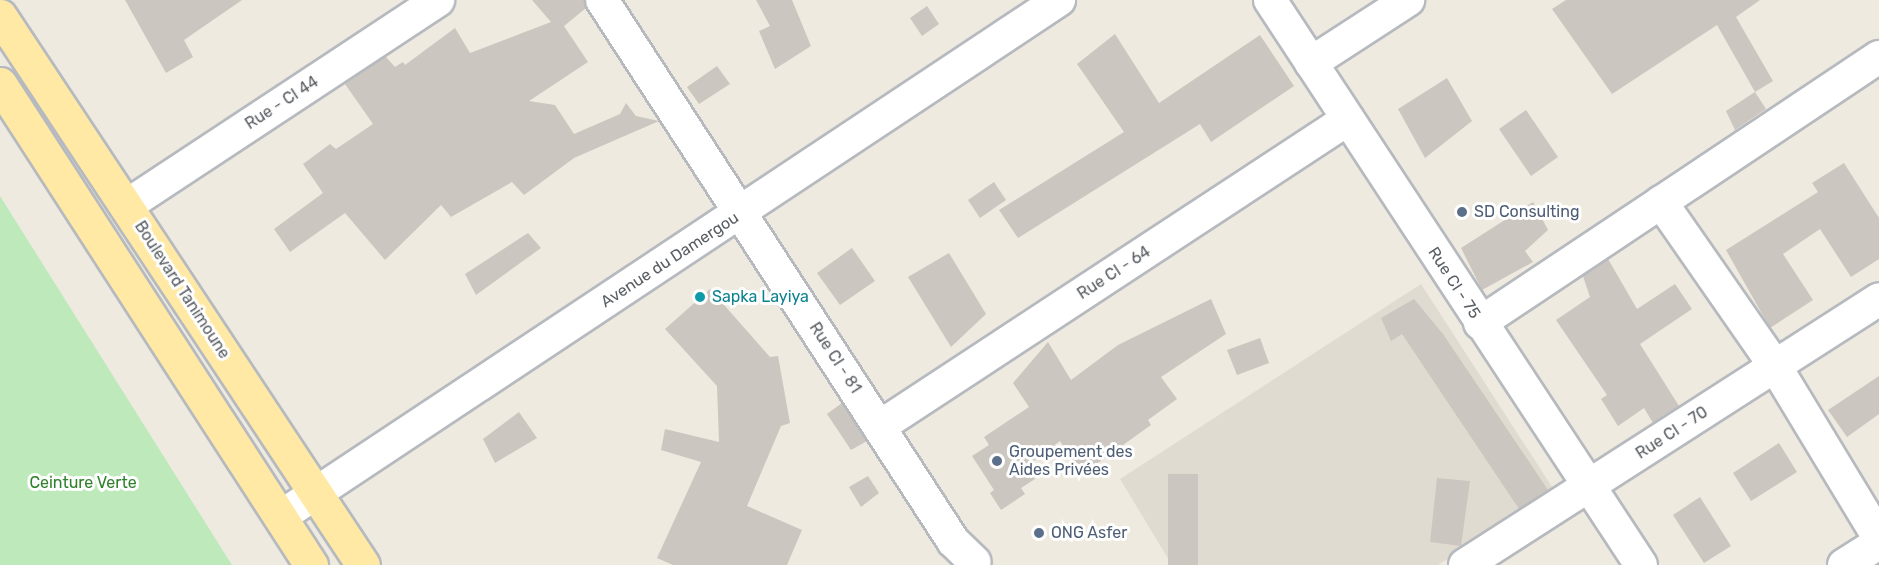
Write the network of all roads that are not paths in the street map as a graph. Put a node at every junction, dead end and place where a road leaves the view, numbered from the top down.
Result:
1 (438, 0) edge
2 (602, 0) edge
3 (1059, 0) edge
4 (1270, 0) edge
5 (1408, 0) edge
6 (0, 16) edge
7 (1879, 57) edge
8 (1311, 63) junction
9 (0, 84) edge
10 (1348, 119) junction
11 (1661, 202) junction
12 (126, 206) junction
13 (740, 214) junction
14 (1879, 299) edge
15 (1480, 323) junction
16 (1775, 366) junction
17 (879, 427) junction
18 (1592, 485) junction
19 (316, 493) junction
20 (280, 517) junction
21 (1879, 538) edge
22 (1879, 543) edge
23 (978, 564) edge
24 (311, 565) edge
25 (363, 565) edge
26 (1465, 565) edge
27 (1641, 565) edge
28 (1844, 565) edge

1 - 12 street, Rue - CI 44
2 - 13 street, Rue CI - 81
3 - 13 street, Avenue du Damergou
4 - 8 street, Rue CI - 75
5 - 8 street
6 - 12 main road, Boulevard Tanimoune
7 - 11 street
8 - 10 street, Rue CI - 75
9 - 20 main road
10 - 15 street, Rue CI - 75
10 - 17 street, Rue CI - 64
11 - 15 street
11 - 16 street
12 - 19 main road, Boulevard Tanimoune
13 - 17 street, Rue CI - 81
13 - 19 street, Avenue du Damergou
14 - 16 street, Rue CI - 70
15 - 18 street, Rue CI - 75
16 - 18 street, Rue CI - 70
16 - 21 street
17 - 23 street, Rue CI - 81
18 - 26 street, Rue CI - 70
18 - 27 street, Rue CI - 75
19 - 20 street, Avenue du Damergou
19 - 25 main road, Boulevard Tanimoune
20 - 24 main road
22 - 28 street

